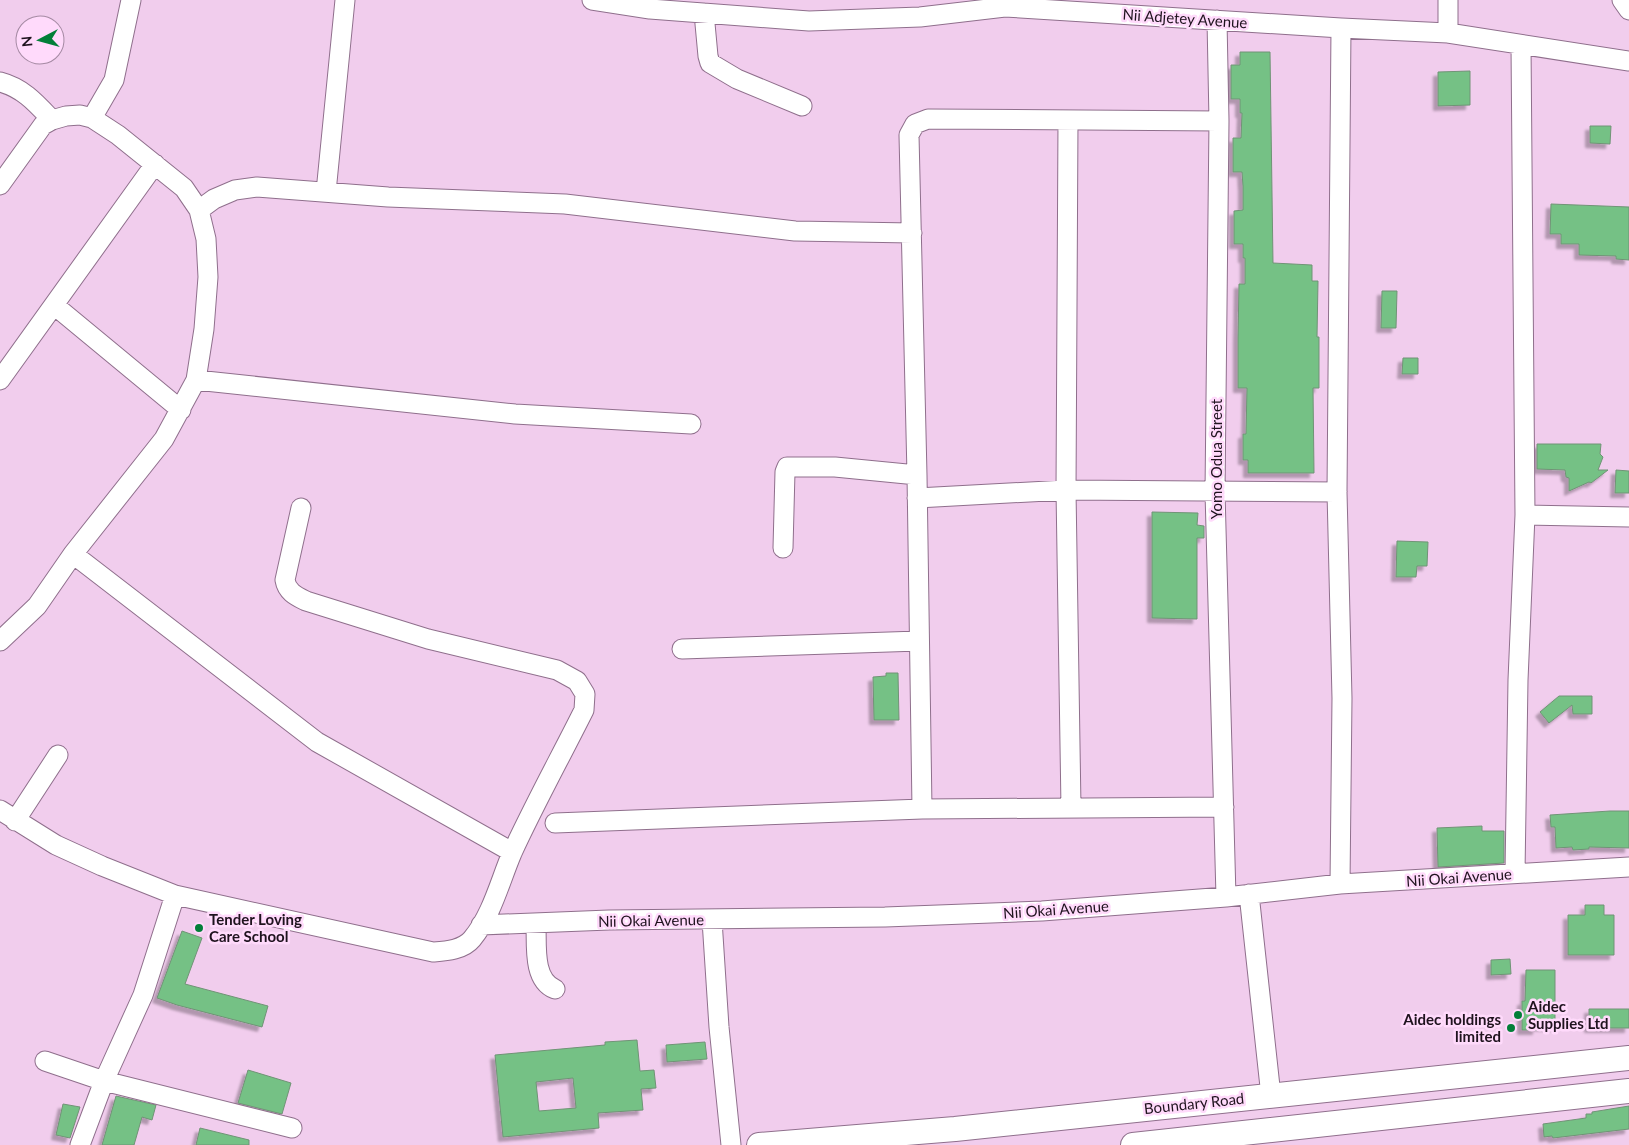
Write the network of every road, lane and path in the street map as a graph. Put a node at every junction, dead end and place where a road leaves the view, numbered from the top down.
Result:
1 (131, 0) edge
2 (345, 0) edge
3 (592, 0) edge
4 (1448, 0) edge
5 (1622, 0) edge
6 (1629, 10) edge
7 (704, 13) junction
8 (1217, 20) junction
9 (1341, 28) junction
10 (1448, 33) junction
11 (1521, 45) junction
12 (1629, 61) edge
13 (0, 82) edge
14 (802, 106) dead end
15 (92, 118) junction
16 (52, 120) junction
17 (1068, 121) junction
18 (1219, 121) junction
19 (155, 164) junction
20 (0, 185) edge
21 (326, 192) junction
22 (199, 210) junction
23 (912, 233) junction
24 (54, 305) junction
25 (0, 380) edge
26 (196, 380) junction
27 (181, 410) junction
28 (690, 424) dead end
29 (917, 475) junction
30 (1066, 490) junction
31 (1215, 492) junction
32 (1337, 492) junction
33 (917, 498) junction
34 (301, 508) dead end
35 (1524, 515) junction
36 (1629, 517) edge
37 (783, 548) dead end
38 (73, 554) junction
39 (0, 641) edge
40 (919, 641) junction
41 (682, 649) dead end
42 (58, 755) dead end
43 (1224, 807) junction
44 (1071, 808) junction
45 (922, 809) junction
46 (0, 810) edge
47 (15, 821) junction
48 (555, 823) dead end
49 (512, 852) junction
50 (1629, 867) edge
51 (1515, 873) junction
52 (1340, 884) junction
53 (1249, 894) junction
54 (175, 895) junction
55 (1226, 897) junction
56 (712, 920) junction
57 (536, 923) junction
58 (481, 925) junction
59 (556, 989) dead end
60 (1629, 1058) edge
61 (45, 1061) dead end
62 (104, 1082) junction
63 (1629, 1091) edge
64 (1271, 1096) junction
65 (292, 1128) dead end
66 (80, 1145) edge
67 (731, 1145) edge
68 (759, 1145) edge
69 (1133, 1145) edge

1 - 15 street
2 - 21 street
3 - 7 street, Nii Adjetey Avenue
4 - 10 street
5 - 6 street
7 - 8 street, Nii Adjetey Avenue
7 - 14 street
8 - 9 street, Nii Adjetey Avenue
8 - 18 street, Yomo Odua Street
9 - 10 street, Nii Adjetey Avenue
9 - 32 street
10 - 11 street, Nii Adjetey Avenue
11 - 12 street, Nii Adjetey Avenue
11 - 35 street
13 - 16 street
15 - 16 street
15 - 19 street
16 - 20 street
17 - 18 street
17 - 23 street
17 - 30 street
18 - 31 street, Yomo Odua Street
19 - 22 street
19 - 24 street
21 - 22 street
21 - 23 street
22 - 26 street
23 - 29 street
24 - 25 street
24 - 27 street
26 - 27 street
26 - 28 street
27 - 38 street
29 - 33 street
29 - 37 street
30 - 31 street
30 - 33 street
30 - 44 street
31 - 32 street
31 - 43 street, Yomo Odua Street
32 - 52 street
33 - 40 street
34 - 49 street
35 - 36 street
35 - 51 street
38 - 39 street
38 - 49 street
40 - 41 street
40 - 45 street
42 - 47 street
43 - 44 street
43 - 55 street, Yomo Odua Street
44 - 45 street
45 - 48 street
46 - 47 street
47 - 54 street
49 - 58 street
50 - 51 street, Nii Okai Avenue
51 - 52 street, Nii Okai Avenue
52 - 53 street, Nii Okai Avenue
53 - 55 street, Nii Okai Avenue
53 - 64 street
54 - 58 street
54 - 62 street
55 - 56 street, Nii Okai Avenue
56 - 57 street, Nii Okai Avenue
56 - 67 street
57 - 58 street, Nii Okai Avenue
57 - 59 street
60 - 64 main road, Boundary Road
61 - 62 street
62 - 65 street
62 - 66 street
63 - 69 main road
64 - 68 main road, Boundary Road

